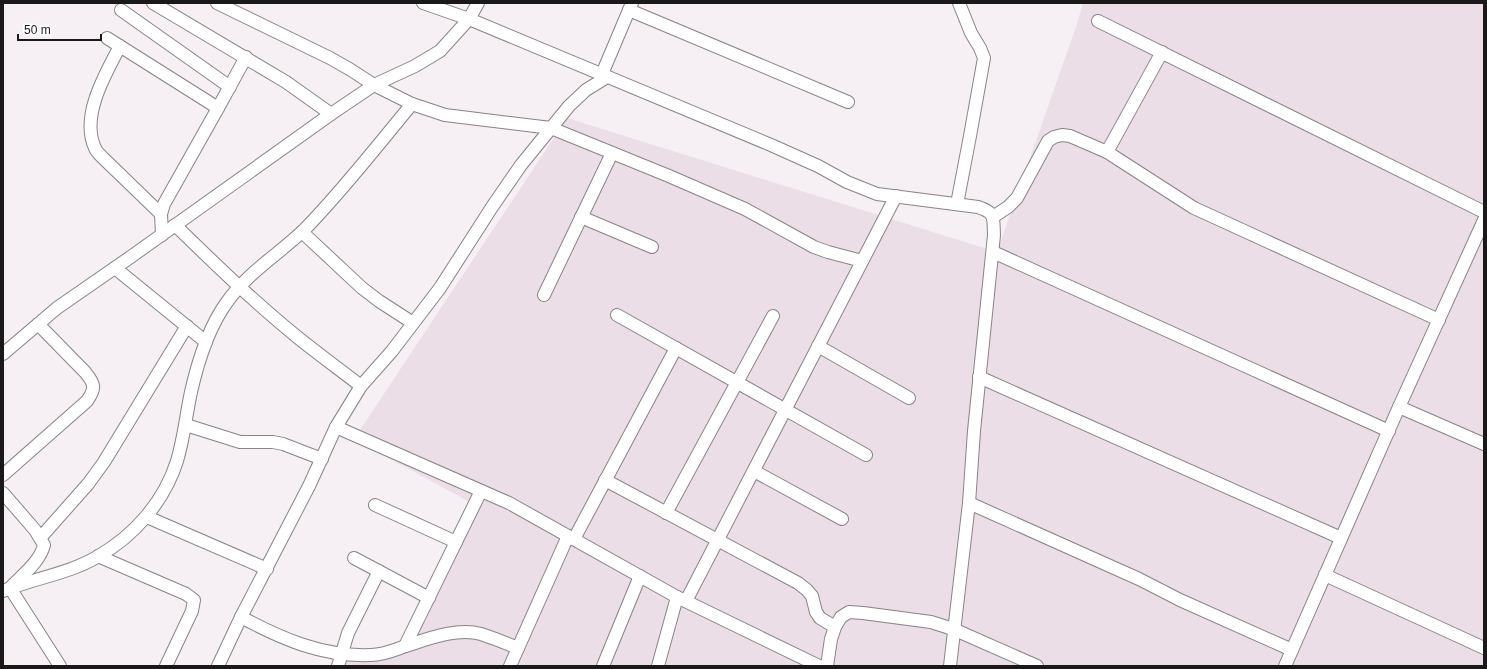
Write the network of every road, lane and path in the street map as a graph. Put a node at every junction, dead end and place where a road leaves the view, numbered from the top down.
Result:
1 (153, 3) edge
2 (217, 3) edge
3 (423, 3) edge
4 (478, 3) edge
5 (959, 3) edge
6 (631, 6) edge
7 (121, 10) dead end
8 (469, 19) junction
9 (1098, 21) dead end
10 (107, 38) dead end
11 (120, 46) junction
12 (1162, 52) junction
13 (246, 57) junction
14 (605, 76) junction
15 (374, 85) junction
16 (230, 87) junction
17 (848, 102) dead end
18 (412, 104) junction
19 (218, 108) junction
20 (331, 114) junction
21 (552, 128) junction
22 (1107, 152) junction
23 (612, 153) junction
24 (896, 196) junction
25 (957, 204) junction
26 (1484, 212) edge
27 (161, 214) junction
28 (993, 216) junction
29 (581, 217) junction
30 (1484, 220) edge
31 (175, 225) junction
32 (302, 232) junction
33 (162, 235) junction
34 (1481, 236) edge
35 (652, 247) dead end
36 (993, 252) junction
37 (862, 261) junction
38 (115, 268) junction
39 (238, 287) junction
40 (544, 294) dead end
41 (617, 315) dead end
42 (773, 316) dead end
43 (1439, 320) junction
44 (413, 323) junction
45 (38, 324) junction
46 (187, 326) junction
47 (206, 342) junction
48 (818, 346) junction
49 (676, 348) junction
50 (3, 354) edge
51 (979, 377) junction
52 (737, 383) junction
53 (361, 386) junction
54 (909, 398) dead end
55 (1399, 407) junction
56 (785, 410) junction
57 (186, 425) junction
58 (336, 427) junction
59 (1389, 431) junction
60 (1484, 444) edge
61 (866, 455) dead end
62 (322, 458) junction
63 (754, 471) junction
64 (3, 475) edge
65 (605, 480) junction
66 (481, 491) junction
67 (3, 493) edge
68 (968, 503) junction
69 (375, 505) dead end
70 (666, 513) junction
71 (147, 517) junction
72 (842, 519) dead end
73 (41, 537) junction
74 (571, 537) junction
75 (1341, 538) junction
76 (718, 540) junction
77 (456, 542) junction
78 (98, 556) junction
79 (354, 558) dead end
80 (266, 569) junction
81 (378, 572) junction
82 (1325, 575) junction
83 (640, 576) junction
84 (6, 589) edge
85 (429, 598) junction
86 (682, 599) junction
87 (241, 617) junction
88 (835, 627) junction
89 (954, 629) junction
90 (405, 646) junction
91 (518, 648) junction
92 (1484, 648) edge
93 (1292, 650) junction
94 (340, 660) edge
95 (60, 666) edge
96 (166, 666) edge
97 (218, 666) edge
98 (510, 666) edge
99 (604, 666) edge
100 (658, 666) edge
101 (819, 666) edge
102 (827, 666) edge
103 (950, 666) edge
104 (1037, 666) edge
105 (1285, 666) edge

1 - 13 street
2 - 15 street
3 - 8 street
4 - 8 street
5 - 25 street
6 - 14 street
6 - 17 street
7 - 16 street
8 - 14 street
8 - 15 street
9 - 12 street
10 - 11 street
11 - 19 street
11 - 27 street
12 - 22 street
12 - 26 street
13 - 16 street
13 - 20 street
14 - 21 street
14 - 24 street
15 - 18 street
15 - 20 street
16 - 19 street
18 - 21 street
18 - 32 street
19 - 27 street
20 - 31 street
21 - 23 street
21 - 44 street
22 - 28 street
22 - 43 street
23 - 29 street
23 - 37 street
24 - 25 street
24 - 37 street
25 - 28 street
27 - 33 street
28 - 36 street
29 - 35 street
29 - 40 street
30 - 34 street
31 - 33 street
31 - 39 street
32 - 39 street
32 - 44 street
33 - 38 street
34 - 43 street
36 - 51 street
36 - 59 street
37 - 48 street
38 - 45 street
38 - 46 street
39 - 47 street
39 - 53 street
41 - 49 street
42 - 52 street
43 - 55 street
44 - 53 street
45 - 50 street
45 - 64 street
46 - 47 street
46 - 73 street
47 - 57 street
48 - 54 street
48 - 56 street
49 - 52 street
49 - 65 street
51 - 68 street
51 - 75 street
52 - 56 street
52 - 70 street
53 - 58 street
55 - 59 street
55 - 60 street
56 - 61 street
56 - 63 street
57 - 62 street
57 - 71 street
58 - 62 street
58 - 66 street
59 - 75 street
62 - 80 street
63 - 72 street
63 - 76 street
65 - 70 street
65 - 74 street
66 - 74 street
66 - 77 street
67 - 73 street
68 - 89 street
68 - 93 street
69 - 77 street
70 - 76 street
71 - 78 street
71 - 80 street
73 - 84 street
74 - 83 street
74 - 91 street
75 - 82 street
76 - 86 street
76 - 88 street
77 - 85 street
78 - 84 street
78 - 96 street
79 - 81 street
80 - 87 street
81 - 85 street
81 - 94 street
82 - 92 street
82 - 93 street
83 - 86 street
83 - 99 street
84 - 95 street
85 - 90 street
86 - 100 street
86 - 101 street
87 - 94 street
87 - 97 street
88 - 89 street
88 - 102 street
89 - 103 street
89 - 104 street
90 - 91 street
90 - 94 street
91 - 98 street
93 - 105 street

